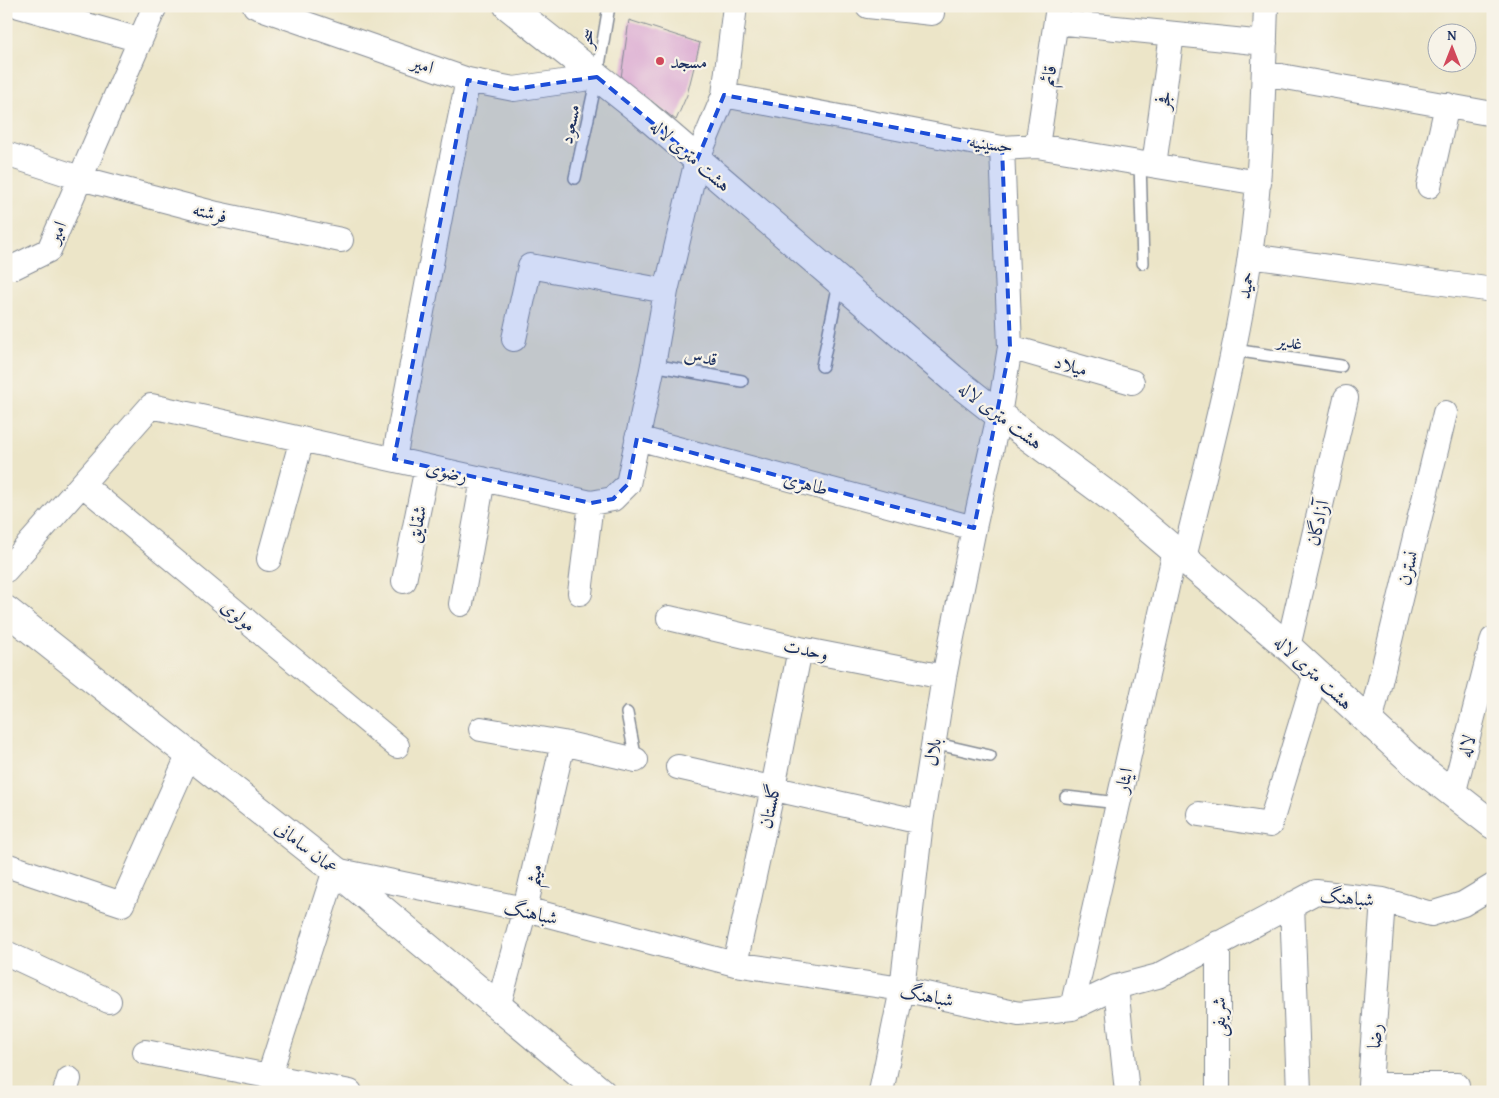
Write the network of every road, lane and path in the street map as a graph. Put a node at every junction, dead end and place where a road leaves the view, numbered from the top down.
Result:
1 (19, 6) edge
2 (155, 6) edge
3 (255, 6) edge
4 (508, 6) edge
5 (610, 6) edge
6 (735, 6) edge
7 (1266, 6) edge
8 (873, 7) edge
9 (932, 13) dead end
10 (1057, 14) edge
11 (1172, 34) junction
12 (140, 40) junction
13 (1265, 43) junction
14 (1264, 73) junction
15 (597, 77) junction
16 (468, 80) junction
17 (724, 95) junction
18 (1446, 105) junction
19 (1493, 114) edge
20 (1038, 146) junction
21 (1002, 148) junction
22 (6, 154) edge
23 (696, 160) junction
24 (1147, 164) junction
25 (80, 178) junction
26 (575, 178) dead end
27 (1259, 183) junction
28 (1429, 186) dead end
29 (342, 240) dead end
30 (1250, 256) junction
31 (1144, 263) dead end
32 (6, 266) edge
33 (839, 281) junction
34 (1493, 290) edge
35 (666, 291) junction
36 (514, 339) dead end
37 (1010, 347) junction
38 (1234, 350) junction
39 (653, 364) junction
40 (822, 366) dead end
41 (1340, 366) dead end
42 (742, 381) dead end
43 (1132, 382) dead end
44 (1346, 398) dead end
45 (1445, 413) dead end
46 (999, 415) junction
47 (637, 438) junction
48 (302, 439) junction
49 (394, 459) junction
50 (427, 467) junction
51 (483, 479) junction
52 (82, 484) junction
53 (591, 503) junction
54 (974, 528) junction
55 (1180, 555) junction
56 (269, 560) dead end
57 (6, 570) edge
58 (404, 581) dead end
59 (580, 593) dead end
60 (461, 604) dead end
61 (6, 610) edge
62 (669, 618) dead end
63 (1493, 639) edge
64 (1288, 647) junction
65 (800, 649) junction
66 (1316, 674) junction
67 (944, 677) junction
68 (627, 713) dead end
69 (1370, 724) junction
70 (481, 729) dead end
71 (563, 742) junction
72 (934, 744) junction
73 (397, 746) dead end
74 (189, 754) junction
75 (990, 756) dead end
76 (636, 760) joint
77 (678, 767) dead end
78 (773, 788) junction
79 (1453, 795) junction
80 (1066, 797) dead end
81 (1118, 803) junction
82 (1199, 814) dead end
83 (921, 822) junction
84 (1493, 825) edge
85 (6, 866) edge
86 (336, 870) junction
87 (1493, 886) edge
88 (1383, 900) junction
89 (1292, 904) junction
90 (525, 909) junction
91 (1218, 943) junction
92 (6, 953) edge
93 (735, 964) junction
94 (1116, 987) junction
95 (902, 989) junction
96 (109, 1001) dead end
97 (498, 1006) junction
98 (1072, 1008) junction
99 (145, 1052) dead end
100 (269, 1076) junction
101 (1457, 1085) dead end
102 (350, 1092) edge
103 (601, 1092) edge
104 (881, 1092) edge
105 (1128, 1092) edge
106 (1218, 1092) edge
107 (1299, 1092) edge

1 - 12 street
2 - 12 street, امیر
3 - 16 street, امیر
4 - 15 street, هشت متری لاله
5 - 15 lane, سحر
6 - 17 street, رضوی
7 - 13 street, حمید
8 - 9 street
10 - 11 street
10 - 20 street, قائم
11 - 13 street
11 - 24 street, فجر
12 - 25 street, امیر
13 - 14 street, حمید
14 - 18 street
14 - 27 street, حمید
15 - 16 street, امیر
15 - 23 street, هشت متری لاله
15 - 26 lane, مسعود
16 - 49 street
17 - 21 street, حسینیه
17 - 23 street, رضوی
18 - 19 street
18 - 28 street
20 - 21 street, حسینیه
20 - 24 street, حسینیه
21 - 37 street, بلال
22 - 25 street, فرشته
23 - 33 street, هشت متری لاله
23 - 35 street, رضوی
24 - 27 street, حسینیه
24 - 31 lane
25 - 29 street, فرشته
25 - 32 street, امیر
27 - 30 street, حمید
30 - 34 street
30 - 38 street, حمید
33 - 40 lane
33 - 46 street, هشت متری لاله
35 - 36 street
35 - 39 street, رضوی
37 - 43 street, میلاد
37 - 46 street, بلال
38 - 41 lane, غدیر
38 - 55 street, حمید
39 - 42 lane, قدس
39 - 47 street, رضوی
44 - 64 street, آزادگان
45 - 69 street, نسترن
46 - 54 street, بلال
46 - 55 street, هشت متری لاله
47 - 53 street, رضوی
47 - 54 street, طاهری
48 - 49 street, رضوی
48 - 52 street, رضوی
48 - 56 street
49 - 50 street, رضوی
50 - 51 street, رضوی
50 - 58 street, شقایق
51 - 53 street, رضوی
51 - 60 street
52 - 57 street, رضوی
52 - 73 street, مولوی
53 - 59 street
54 - 67 street, بلال
55 - 64 street, هشت متری لاله
55 - 81 street, ایثار
61 - 74 street, عمان سامانی
62 - 65 street, وحدت
63 - 79 street, لاله
64 - 66 street, هشت متری لاله
65 - 67 street, وحدت
65 - 78 street, گلستان
66 - 69 street, هشت متری لاله
66 - 82 street
67 - 72 street, بلال
68 - 76 lane
69 - 79 street, هشت متری لاله
70 - 71 street
71 - 76 street
71 - 90 street, میثم
72 - 75 lane
72 - 83 street, بلال
74 - 85 street
74 - 86 street, عمان سامانی
77 - 78 street
78 - 83 street
78 - 93 street, گلستان
79 - 84 street, هشت متری لاله
80 - 81 lane
81 - 98 street, ایثار
83 - 95 street, بلال
86 - 90 street, شباهنگ
86 - 97 street, عمان سامانی
86 - 100 street
87 - 88 street, شباهنگ
88 - 89 street, شباهنگ
88 - 101 street, رضا
89 - 91 street, شباهنگ
89 - 107 street
90 - 93 street, شباهنگ
90 - 97 street, میثم
91 - 94 street, شباهنگ
91 - 106 street, شریفی
92 - 96 street
93 - 95 street, شباهنگ
94 - 98 street, شباهنگ
94 - 105 street
95 - 98 street, شباهنگ
95 - 104 street, بلال
97 - 103 street, عمان سامانی
99 - 100 street
100 - 102 street

